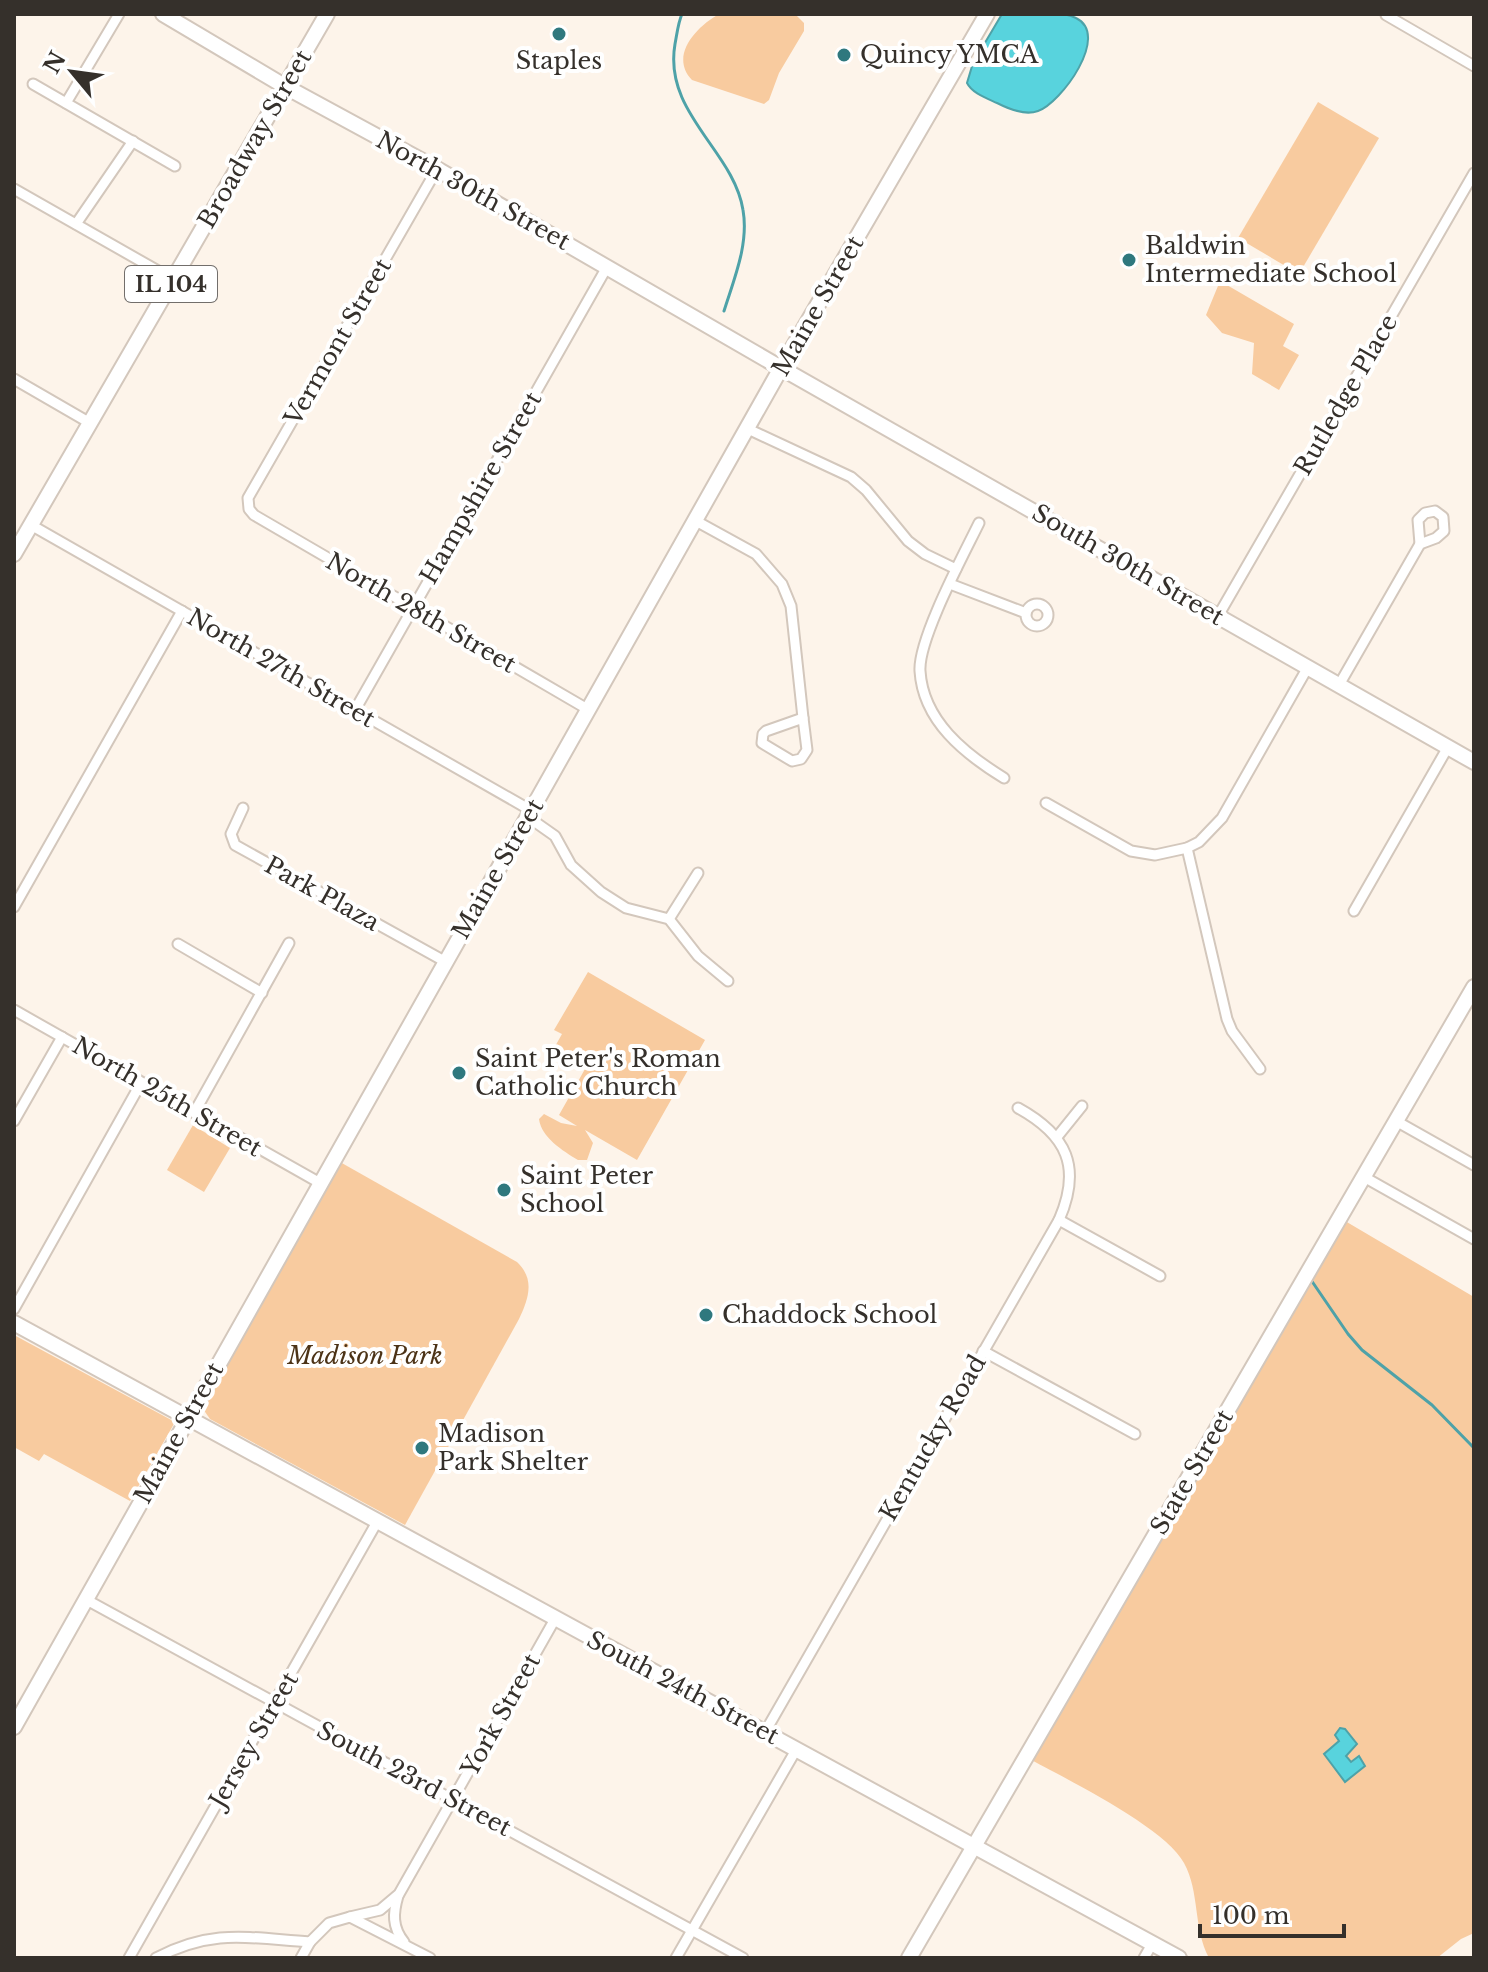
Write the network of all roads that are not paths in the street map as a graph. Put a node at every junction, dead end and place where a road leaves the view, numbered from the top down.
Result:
1 (119, 14) edge
2 (163, 14) edge
3 (327, 14) edge
4 (987, 14) edge
5 (1386, 15) edge
6 (1474, 66) edge
7 (33, 84) dead end
8 (286, 87) junction
9 (66, 103) junction
10 (133, 141) junction
11 (175, 166) dead end
12 (437, 169) junction
13 (1474, 173) edge
14 (14, 189) edge
15 (76, 224) junction
16 (607, 267) junction
17 (174, 280) junction
18 (781, 368) junction
19 (14, 379) edge
20 (90, 423) junction
21 (748, 429) junction
22 (254, 515) joint
23 (696, 521) junction
24 (979, 523) dead end
25 (31, 525) junction
26 (1420, 544) dead end
27 (14, 554) edge
28 (956, 569) junction
29 (950, 584) junction
30 (413, 608) junction
31 (182, 611) junction
32 (1026, 613) dead end
33 (1218, 616) junction
34 (1308, 667) junction
35 (1339, 685) junction
36 (355, 710) junction
37 (589, 710) junction
38 (803, 718) junction
39 (1448, 747) junction
40 (1473, 760) edge
41 (1004, 778) dead end
42 (1046, 803) dead end
43 (243, 808) dead end
44 (530, 814) junction
45 (1187, 848) junction
46 (698, 873) dead end
47 (14, 907) edge
48 (1354, 911) dead end
49 (669, 919) junction
50 (289, 943) dead end
51 (178, 944) dead end
52 (446, 962) junction
53 (728, 981) dead end
54 (1474, 987) edge
55 (262, 993) junction
56 (14, 1010) edge
57 (62, 1037) junction
58 (1260, 1069) dead end
59 (141, 1083) junction
60 (1082, 1106) dead end
61 (1018, 1108) dead end
62 (194, 1113) junction
63 (14, 1121) edge
64 (1396, 1121) junction
65 (1057, 1137) junction
66 (1474, 1165) edge
67 (1364, 1177) junction
68 (320, 1183) junction
69 (1059, 1220) junction
70 (1474, 1239) edge
71 (1160, 1276) dead end
72 (14, 1309) edge
73 (14, 1323) edge
74 (983, 1351) junction
75 (187, 1417) junction
76 (1135, 1434) dead end
77 (377, 1522) junction
78 (85, 1599) junction
79 (555, 1619) junction
80 (275, 1703) junction
81 (14, 1727) edge
82 (765, 1732) junction
83 (796, 1750) junction
84 (453, 1799) junction
85 (974, 1847) junction
86 (399, 1894) junction
87 (350, 1917) junction
88 (692, 1930) junction
89 (310, 1942) junction
90 (1152, 1944) junction
91 (406, 1945) junction
92 (129, 1958) edge
93 (156, 1958) edge
94 (301, 1958) edge
95 (430, 1958) edge
96 (676, 1958) edge
97 (743, 1958) edge
98 (909, 1958) edge
99 (1144, 1958) edge
100 (1179, 1958) edge

1 - 9 street
2 - 8 street, North 30th Street
3 - 8 street, Broadway Street / IL 104
4 - 18 street, Maine Street
5 - 6 street
7 - 9 street
8 - 12 street, North 30th Street
8 - 17 street, Broadway Street / IL 104
9 - 10 street
10 - 11 street
10 - 15 street
12 - 16 street, North 30th Street
12 - 22 street, Vermont Street
13 - 33 street, Rutledge Place
14 - 15 street
15 - 17 street
16 - 18 street, North 30th Street
16 - 30 street, Hampshire Street
17 - 20 street, Broadway Street / IL 104
18 - 21 street, Maine Street
18 - 33 street, South 30th Street
19 - 20 street
20 - 25 street, Broadway Street / IL 104
21 - 23 street, Maine Street
21 - 28 street
22 - 30 street, North 28th Street
23 - 37 street, Maine Street
23 - 38 street
24 - 28 street
25 - 27 street, Broadway Street / IL 104
25 - 31 street, North 27th Street
26 - 35 street
28 - 29 street
29 - 32 street
29 - 41 street
30 - 36 street, Hampshire Street
30 - 37 street, North 28th Street
31 - 36 street, North 27th Street
31 - 47 street
33 - 34 street, South 30th Street
34 - 35 street, South 30th Street
34 - 45 street
35 - 39 street, South 30th Street
36 - 44 street, North 27th Street
37 - 44 street, Maine Street
38 - 38 street
39 - 40 street, South 30th Street
39 - 48 street
42 - 45 street
43 - 52 street, Park Plaza
44 - 49 street, North 27th Street
44 - 52 street, Maine Street
45 - 58 street
46 - 49 street
49 - 53 street
50 - 55 street
51 - 55 street
52 - 68 street, Maine Street
54 - 64 street, State Street
55 - 62 street
56 - 57 street, North 25th Street
57 - 59 street, North 25th Street
57 - 63 street
59 - 62 street, North 25th Street
59 - 72 street
60 - 65 street
61 - 65 street
62 - 68 street, North 25th Street
64 - 66 street
64 - 67 street, State Street
65 - 69 street, Kentucky Road
67 - 70 street
67 - 85 street, State Street
68 - 75 street, Maine Street
69 - 71 street
69 - 74 street, Kentucky Road
73 - 75 street, South 24th Street
74 - 76 street
74 - 82 street, Kentucky Road
75 - 77 street, South 24th Street
75 - 78 street, Maine Street
77 - 79 street, South 24th Street
77 - 80 street, Jersey Street
78 - 80 street, South 23rd Street
78 - 81 street, Maine Street
79 - 82 street, South 24th Street
79 - 84 street, York Street
80 - 84 street, South 23rd Street
80 - 92 street, Jersey Street
82 - 83 street, South 24th Street
83 - 85 street, South 24th Street
83 - 88 street
84 - 86 street, York Street
84 - 88 street, South 23rd Street
85 - 90 street, South 24th Street
85 - 98 street, State Street
86 - 87 street
86 - 91 street, York Street
87 - 89 street
87 - 91 street
88 - 96 street
88 - 97 street, South 23rd Street
89 - 93 street
89 - 94 street
90 - 99 street
90 - 100 street, South 24th Street
91 - 95 street

